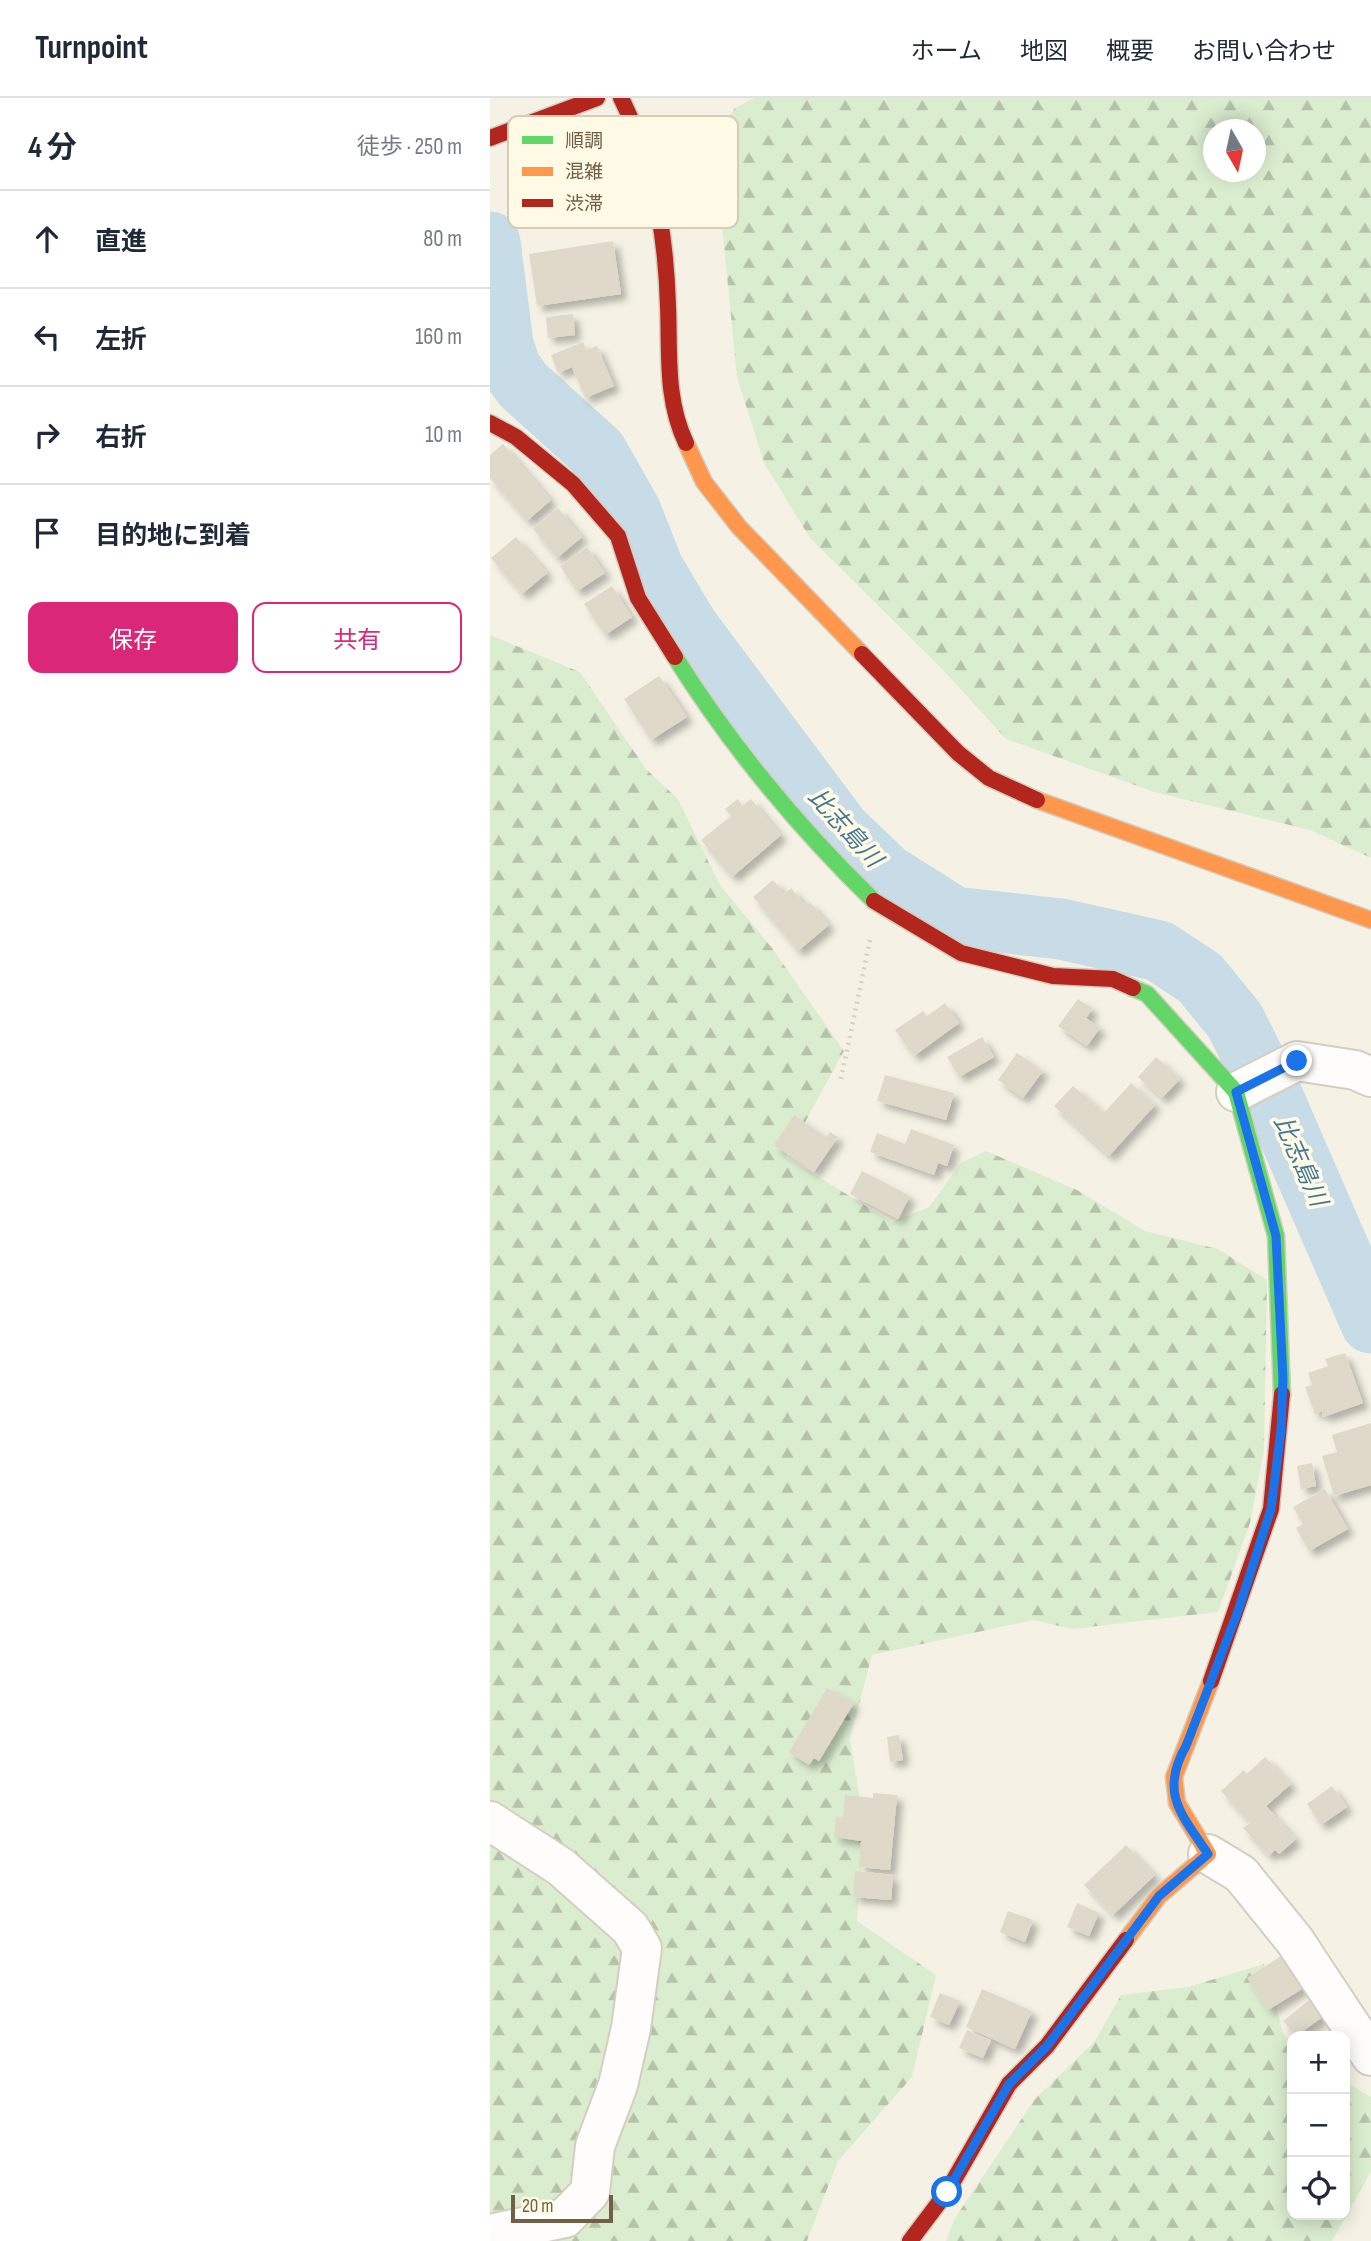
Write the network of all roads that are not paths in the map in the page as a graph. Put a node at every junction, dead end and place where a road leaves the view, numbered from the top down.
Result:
1 (597, 98) edge
2 (621, 98) edge
3 (551, 116) edge
4 (630, 116) edge
5 (508, 133) edge
6 (490, 138) edge
7 (661, 228) edge
8 (490, 423) edge
9 (1371, 920) edge
10 (1371, 1077) edge
11 (1236, 1092) junction
12 (490, 1821) edge
13 (1208, 1854) junction
14 (1371, 2056) edge
15 (490, 2234) edge
16 (909, 2241) edge

1 - 3 main road
2 - 4 main road
5 - 6 main road
7 - 9 main road
8 - 11 main road
10 - 11 street
11 - 13 main road
12 - 15 street
13 - 14 street
13 - 16 main road

